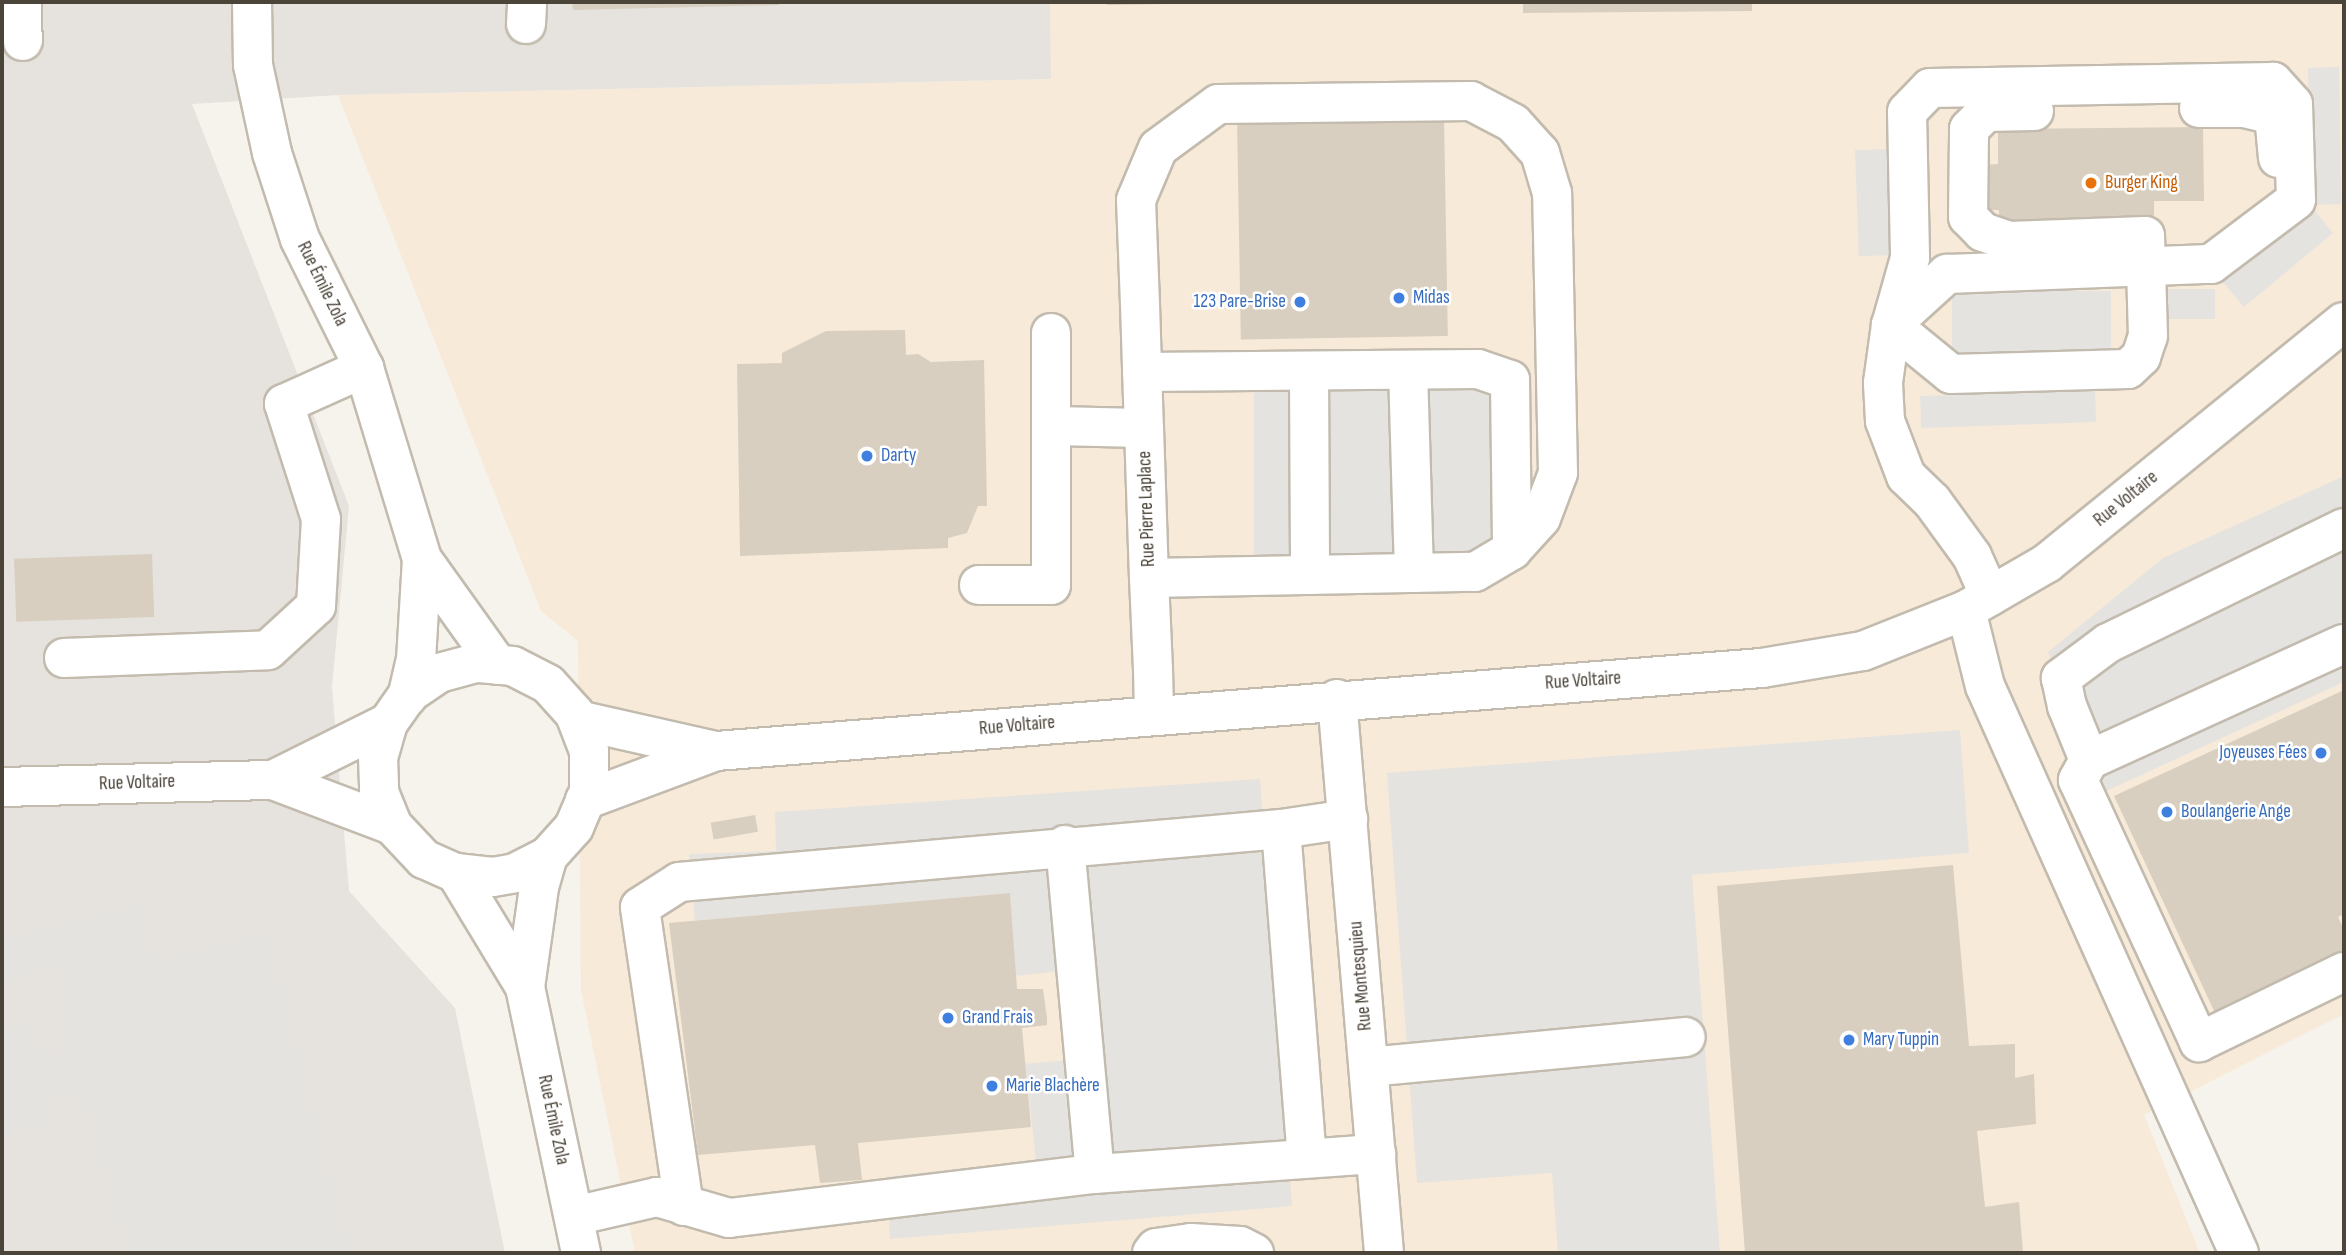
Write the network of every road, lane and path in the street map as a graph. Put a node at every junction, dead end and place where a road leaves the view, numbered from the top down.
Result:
1 (22, 2) edge
2 (252, 2) edge
3 (23, 41) dead end
4 (2274, 219) junction
5 (2143, 268) junction
6 (2344, 322) edge
7 (1891, 325) junction
8 (1051, 333) dead end
9 (364, 368) junction
10 (1309, 370) junction
11 (1408, 370) junction
12 (1142, 372) junction
13 (1053, 426) junction
14 (1144, 428) junction
15 (2344, 528) edge
16 (1512, 550) junction
17 (422, 559) junction
18 (1414, 573) junction
19 (1310, 575) junction
20 (1149, 578) junction
21 (979, 585) dead end
22 (1978, 603) junction
23 (2344, 644) edge
24 (64, 658) dead end
25 (498, 665) junction
26 (1337, 699) junction
27 (397, 710) junction
28 (1154, 714) junction
29 (578, 720) junction
30 (716, 751) junction
31 (2089, 760) junction
32 (273, 780) junction
33 (2, 787) edge
34 (585, 800) junction
35 (1348, 819) junction
36 (392, 825) junction
37 (1281, 829) junction
38 (1065, 845) junction
39 (548, 856) junction
40 (456, 873) junction
41 (2344, 972) edge
42 (525, 987) junction
43 (1686, 1037) dead end
44 (1369, 1067) junction
45 (1376, 1154) junction
46 (1307, 1158) junction
47 (1095, 1174) junction
48 (684, 1206) junction
49 (574, 1216) junction
50 (581, 1253) edge
51 (1152, 1253) edge
52 (1254, 1253) edge
53 (1385, 1253) edge
54 (2239, 1253) edge

1 - 3 street
2 - 9 street, Rue Émile Zola
4 - 5 street
4 - 5 street
4 - 7 street
5 - 7 street
5 - 7 street
6 - 22 street, Rue Voltaire
7 - 22 street
8 - 13 street
9 - 17 street, Rue Émile Zola
9 - 24 street
10 - 11 street
10 - 12 street
10 - 19 street
11 - 16 street
11 - 18 street
12 - 14 street, Rue Pierre Laplace
12 - 16 street, Rue Pierre Laplace
13 - 14 street
13 - 21 street
14 - 20 street, Rue Pierre Laplace
15 - 31 street
16 - 18 street, Rue Pierre Laplace
17 - 25 street, Rue Émile Zola
17 - 27 street, Rue Émile Zola
18 - 19 street, Rue Pierre Laplace
19 - 20 street, Rue Pierre Laplace
20 - 28 street, Rue Pierre Laplace
22 - 26 street, Rue Voltaire
22 - 54 street
23 - 31 street
25 - 27 street
25 - 29 street
26 - 28 street, Rue Voltaire
26 - 35 street, Rue Montesquieu
27 - 32 street, Rue Voltaire
27 - 36 street
28 - 30 street, Rue Voltaire
29 - 30 street, Rue Voltaire
29 - 34 street
30 - 34 street, Rue Voltaire
31 - 41 street
32 - 33 street, Rue Voltaire
32 - 36 street, Rue Voltaire
34 - 39 street
35 - 37 street
35 - 44 street, Rue Montesquieu
36 - 40 street
37 - 38 street
37 - 46 street
38 - 47 street
38 - 48 street
39 - 40 street
39 - 42 street, Rue Émile Zola
40 - 42 street, Rue Émile Zola
42 - 49 street, Rue Émile Zola
43 - 44 street
44 - 45 street, Rue Montesquieu
45 - 46 street
45 - 53 street, Rue Montesquieu
46 - 47 street
47 - 48 street
48 - 49 street
49 - 50 street, Rue Émile Zola
51 - 52 street

